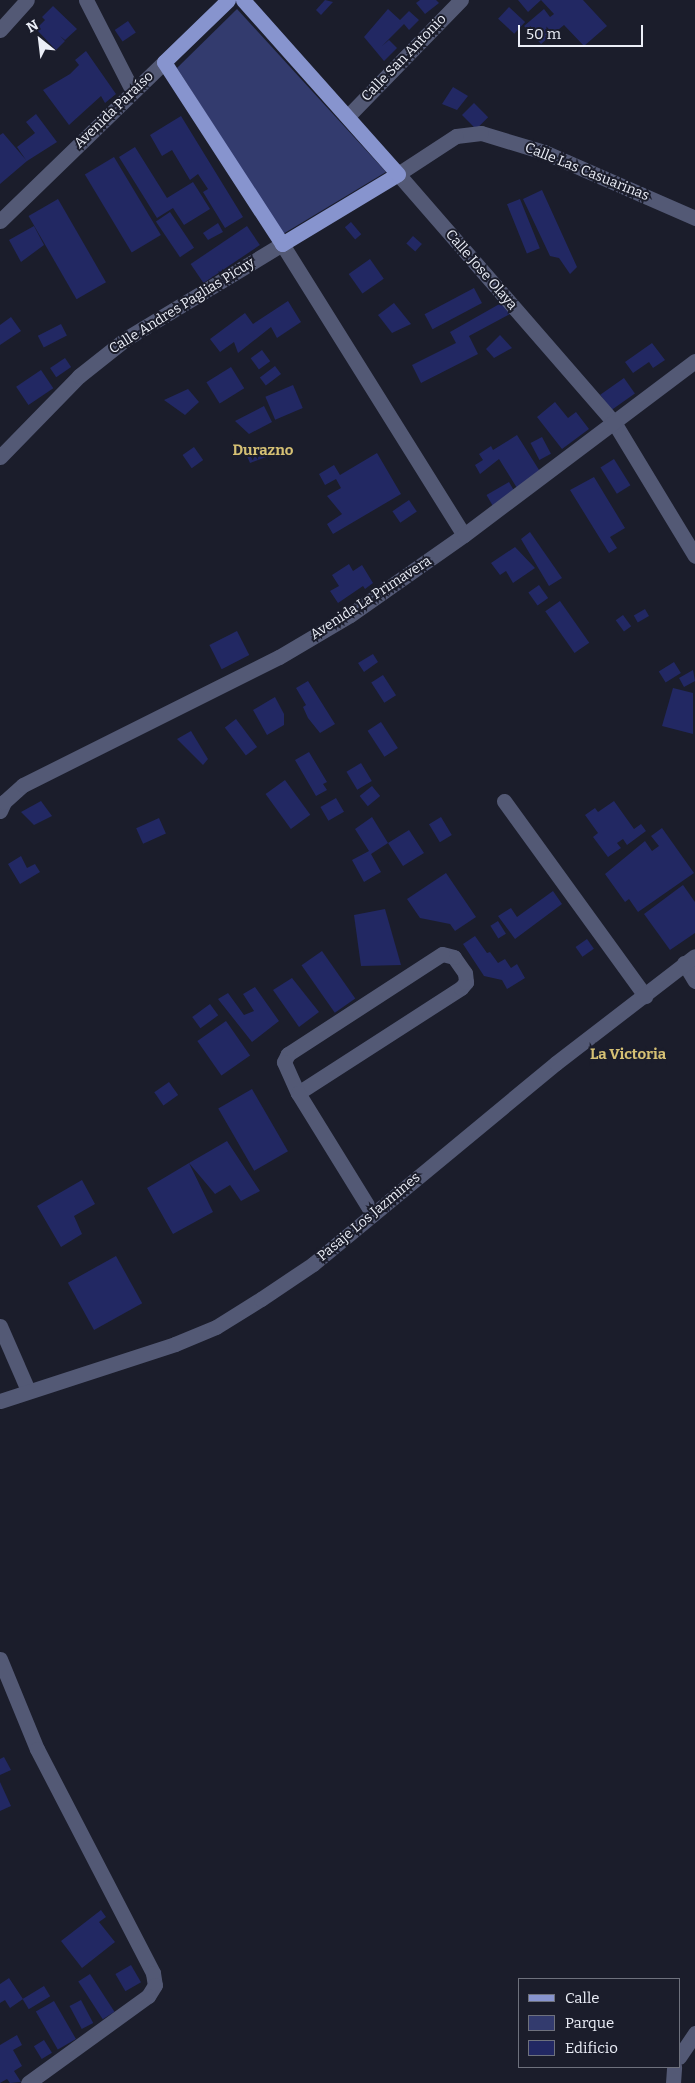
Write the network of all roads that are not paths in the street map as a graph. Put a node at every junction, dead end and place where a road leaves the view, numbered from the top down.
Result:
1 (27, 0) edge
2 (86, 0) edge
3 (228, 0) edge
4 (244, 0) edge
5 (461, 0) edge
6 (0, 30) edge
7 (164, 62) junction
8 (133, 92) junction
9 (348, 116) junction
10 (398, 174) junction
11 (695, 218) edge
12 (0, 221) edge
13 (282, 244) junction
14 (695, 362) edge
15 (615, 424) junction
16 (0, 457) edge
17 (464, 535) junction
18 (695, 556) edge
19 (504, 801) dead end
20 (0, 811) edge
21 (690, 960) edge
22 (695, 981) edge
23 (645, 996) junction
24 (298, 1093) junction
25 (372, 1213) junction
26 (0, 1326) edge
27 (28, 1390) junction
28 (0, 1401) edge
29 (0, 1659) edge
30 (695, 2033) edge
31 (680, 2056) edge
32 (674, 2068) edge
33 (28, 2083) edge
34 (673, 2083) edge

1 - 6 street
2 - 8 street
3 - 7 main road, Avenida Paraíso
4 - 9 main road, Calle Jose Olaya
5 - 9 street, Calle San Antonio
7 - 8 street, Avenida Paraíso
7 - 13 main road
8 - 12 street, Avenida Paraíso
9 - 10 main road, Calle Jose Olaya
10 - 11 street, Calle Las Casuarinas
10 - 13 main road
10 - 15 street, Calle Jose Olaya
13 - 16 street, Calle Andres Paglias Picuy
13 - 17 street
14 - 15 street, Avenida La Primavera
15 - 17 street, Avenida La Primavera
15 - 18 street, Calle Jose Olaya
17 - 20 street, Avenida La Primavera
19 - 23 street
21 - 22 street
21 - 23 street, Pasaje Los Jazmines
23 - 25 street, Pasaje Los Jazmines
24 - 24 street
24 - 25 street
25 - 27 street, Pasaje Los Jazmines
26 - 27 street
27 - 28 street, Pasaje Los Jazmines
29 - 33 street
30 - 31 street
32 - 34 street

